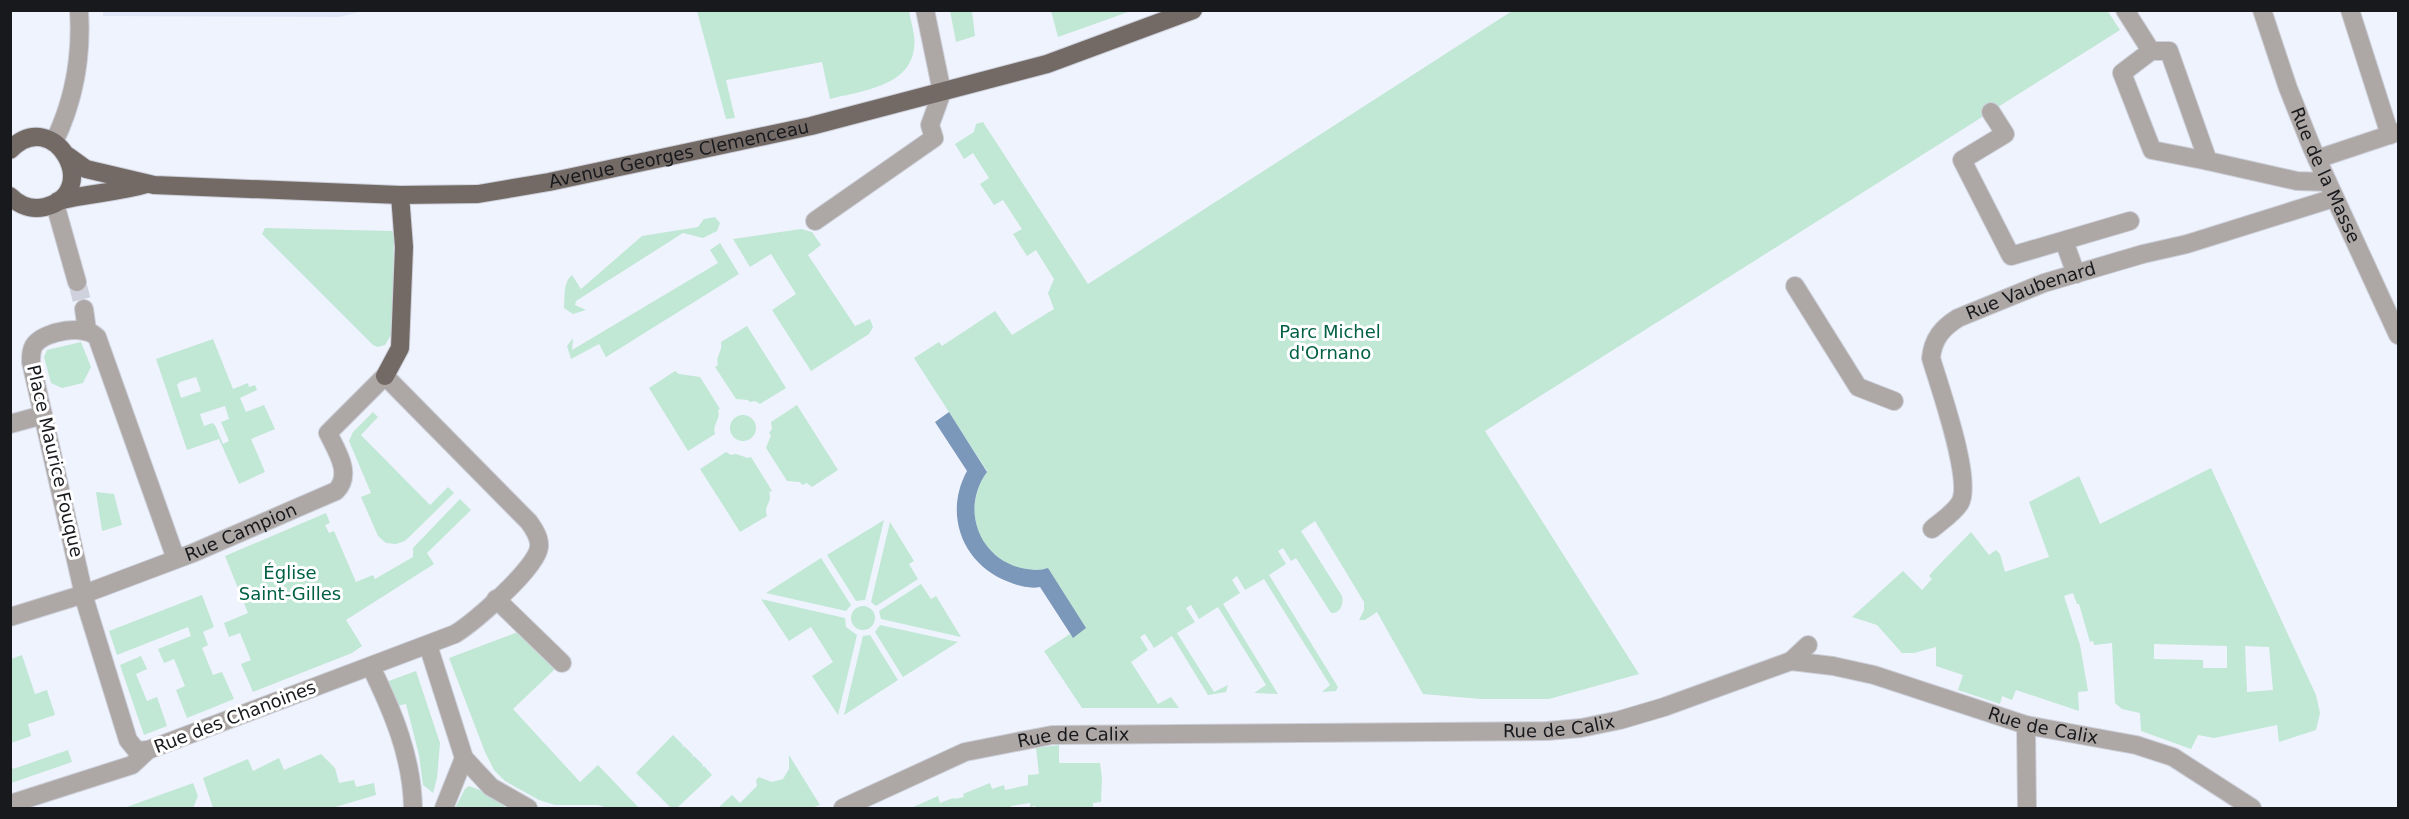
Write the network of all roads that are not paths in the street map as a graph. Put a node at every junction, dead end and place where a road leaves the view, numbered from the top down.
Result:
1 (79, 10) edge
2 (925, 10) edge
3 (1193, 10) edge
4 (2125, 10) edge
5 (2262, 10) edge
6 (2350, 10) edge
7 (2151, 51) junction
8 (942, 92) junction
9 (1992, 112) dead end
10 (2394, 134) edge
11 (54, 142) junction
12 (10, 150) edge
13 (68, 156) junction
14 (2317, 159) junction
15 (2208, 161) junction
16 (147, 184) junction
17 (2330, 190) junction
18 (400, 195) junction
19 (14, 203) edge
20 (56, 203) junction
21 (815, 221) dead end
22 (2130, 221) dead end
23 (2064, 241) junction
24 (2076, 274) junction
25 (77, 282) tunnel mouth
26 (1795, 286) dead end
27 (84, 309) tunnel mouth
28 (87, 330) junction
29 (2398, 335) edge
30 (385, 376) junction
31 (1894, 401) dead end
32 (43, 415) junction
33 (10, 424) edge
34 (1932, 529) dead end
35 (176, 559) junction
36 (84, 594) junction
37 (496, 599) junction
38 (10, 617) edge
39 (428, 645) junction
40 (1808, 645) dead end
41 (1791, 661) junction
42 (562, 663) dead end
43 (371, 667) junction
44 (2026, 725) junction
45 (148, 750) junction
46 (464, 758) junction
47 (44, 801) edge
48 (10, 804) edge
49 (413, 808) edge
50 (444, 808) edge
51 (528, 808) edge
52 (843, 808) edge
53 (2027, 808) edge
54 (2252, 808) edge

1 - 11 street
2 - 8 street
3 - 8 main road, Avenue Georges Clemenceau
4 - 7 street
5 - 14 street, Rue de la Masse
6 - 10 street
7 - 15 street
7 - 15 street
8 - 18 main road, Avenue Georges Clemenceau
8 - 21 street
9 - 23 street
10 - 14 street
11 - 12 main road
11 - 13 main road
13 - 16 main road
13 - 20 main road
14 - 17 street, Rue de la Masse
15 - 17 street
16 - 18 main road, Avenue Georges Clemenceau
16 - 20 main road
17 - 24 street, Rue Vaubenard
17 - 29 street, Rue de la Masse
18 - 30 main road
19 - 20 main road
20 - 25 street
22 - 23 street
23 - 24 street
24 - 34 street, Rue Vaubenard
26 - 31 street
27 - 28 street
28 - 32 street, Place Maurice Fouque
28 - 35 street
30 - 35 street, Rue Campion
30 - 37 street, Rue des Chanoines
32 - 33 street
32 - 36 street, Place Maurice Fouque
35 - 36 street, Rue Campion
36 - 38 street, Rue Campion
36 - 45 street, Place Maurice Fouque
37 - 39 street, Rue des Chanoines
37 - 42 street
39 - 43 street, Rue des Chanoines
39 - 46 street
40 - 41 street
41 - 44 street, Rue de Calix
41 - 52 street, Rue de Calix
43 - 45 street, Rue des Chanoines
43 - 49 street
44 - 53 street
44 - 54 street, Rue de Calix
45 - 47 street, Rue des Chanoines
46 - 50 street
46 - 51 street
47 - 48 street, Rue des Chanoines

